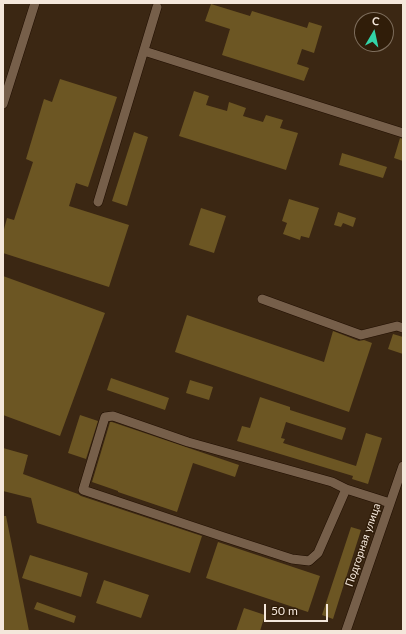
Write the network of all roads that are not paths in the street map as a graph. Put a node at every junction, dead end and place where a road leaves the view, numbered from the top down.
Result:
1 (35, 3) edge
2 (158, 7) dead end
3 (144, 51) junction
4 (3, 104) edge
5 (403, 133) edge
6 (98, 202) dead end
7 (262, 299) dead end
8 (403, 328) edge
9 (403, 466) edge
10 (346, 489) junction
11 (390, 503) junction
12 (346, 631) edge

1 - 4 street
2 - 3 street
3 - 5 street
3 - 6 street
7 - 8 street
9 - 11 street, Подгорная улица
10 - 10 street
10 - 11 street
11 - 12 street, Подгорная улица

